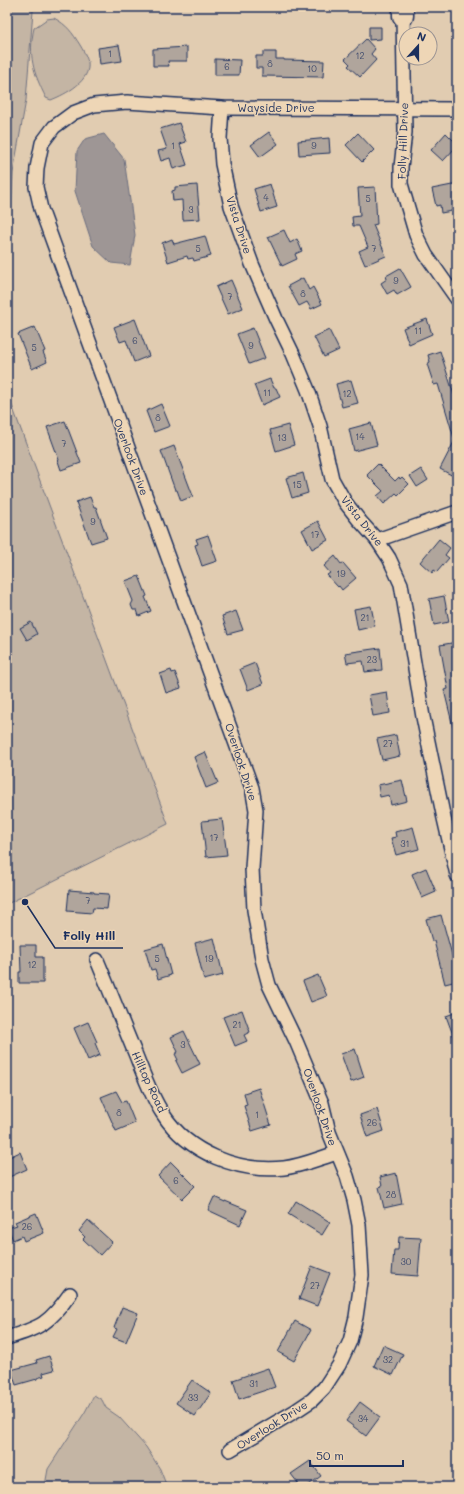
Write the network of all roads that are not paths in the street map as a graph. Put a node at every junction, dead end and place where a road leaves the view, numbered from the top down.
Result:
1 (403, 12) edge
2 (94, 105) joint
3 (222, 108) junction
4 (405, 109) junction
5 (457, 109) edge
6 (457, 299) edge
7 (457, 512) edge
8 (377, 540) junction
9 (457, 875) edge
10 (97, 960) dead end
11 (337, 1153) junction
12 (70, 1294) dead end
13 (7, 1338) edge
14 (230, 1450) dead end

1 - 4 street, Folly Hill Drive
2 - 3 street, Wayside Drive
2 - 11 street, Overlook Drive
3 - 4 street, Wayside Drive
3 - 8 street, Vista Drive
4 - 5 street, Wayside Drive
4 - 6 street, Folly Hill Drive
7 - 8 street
8 - 9 street, Vista Drive
10 - 11 street, Hilltop Road
11 - 14 street, Overlook Drive
12 - 13 street

